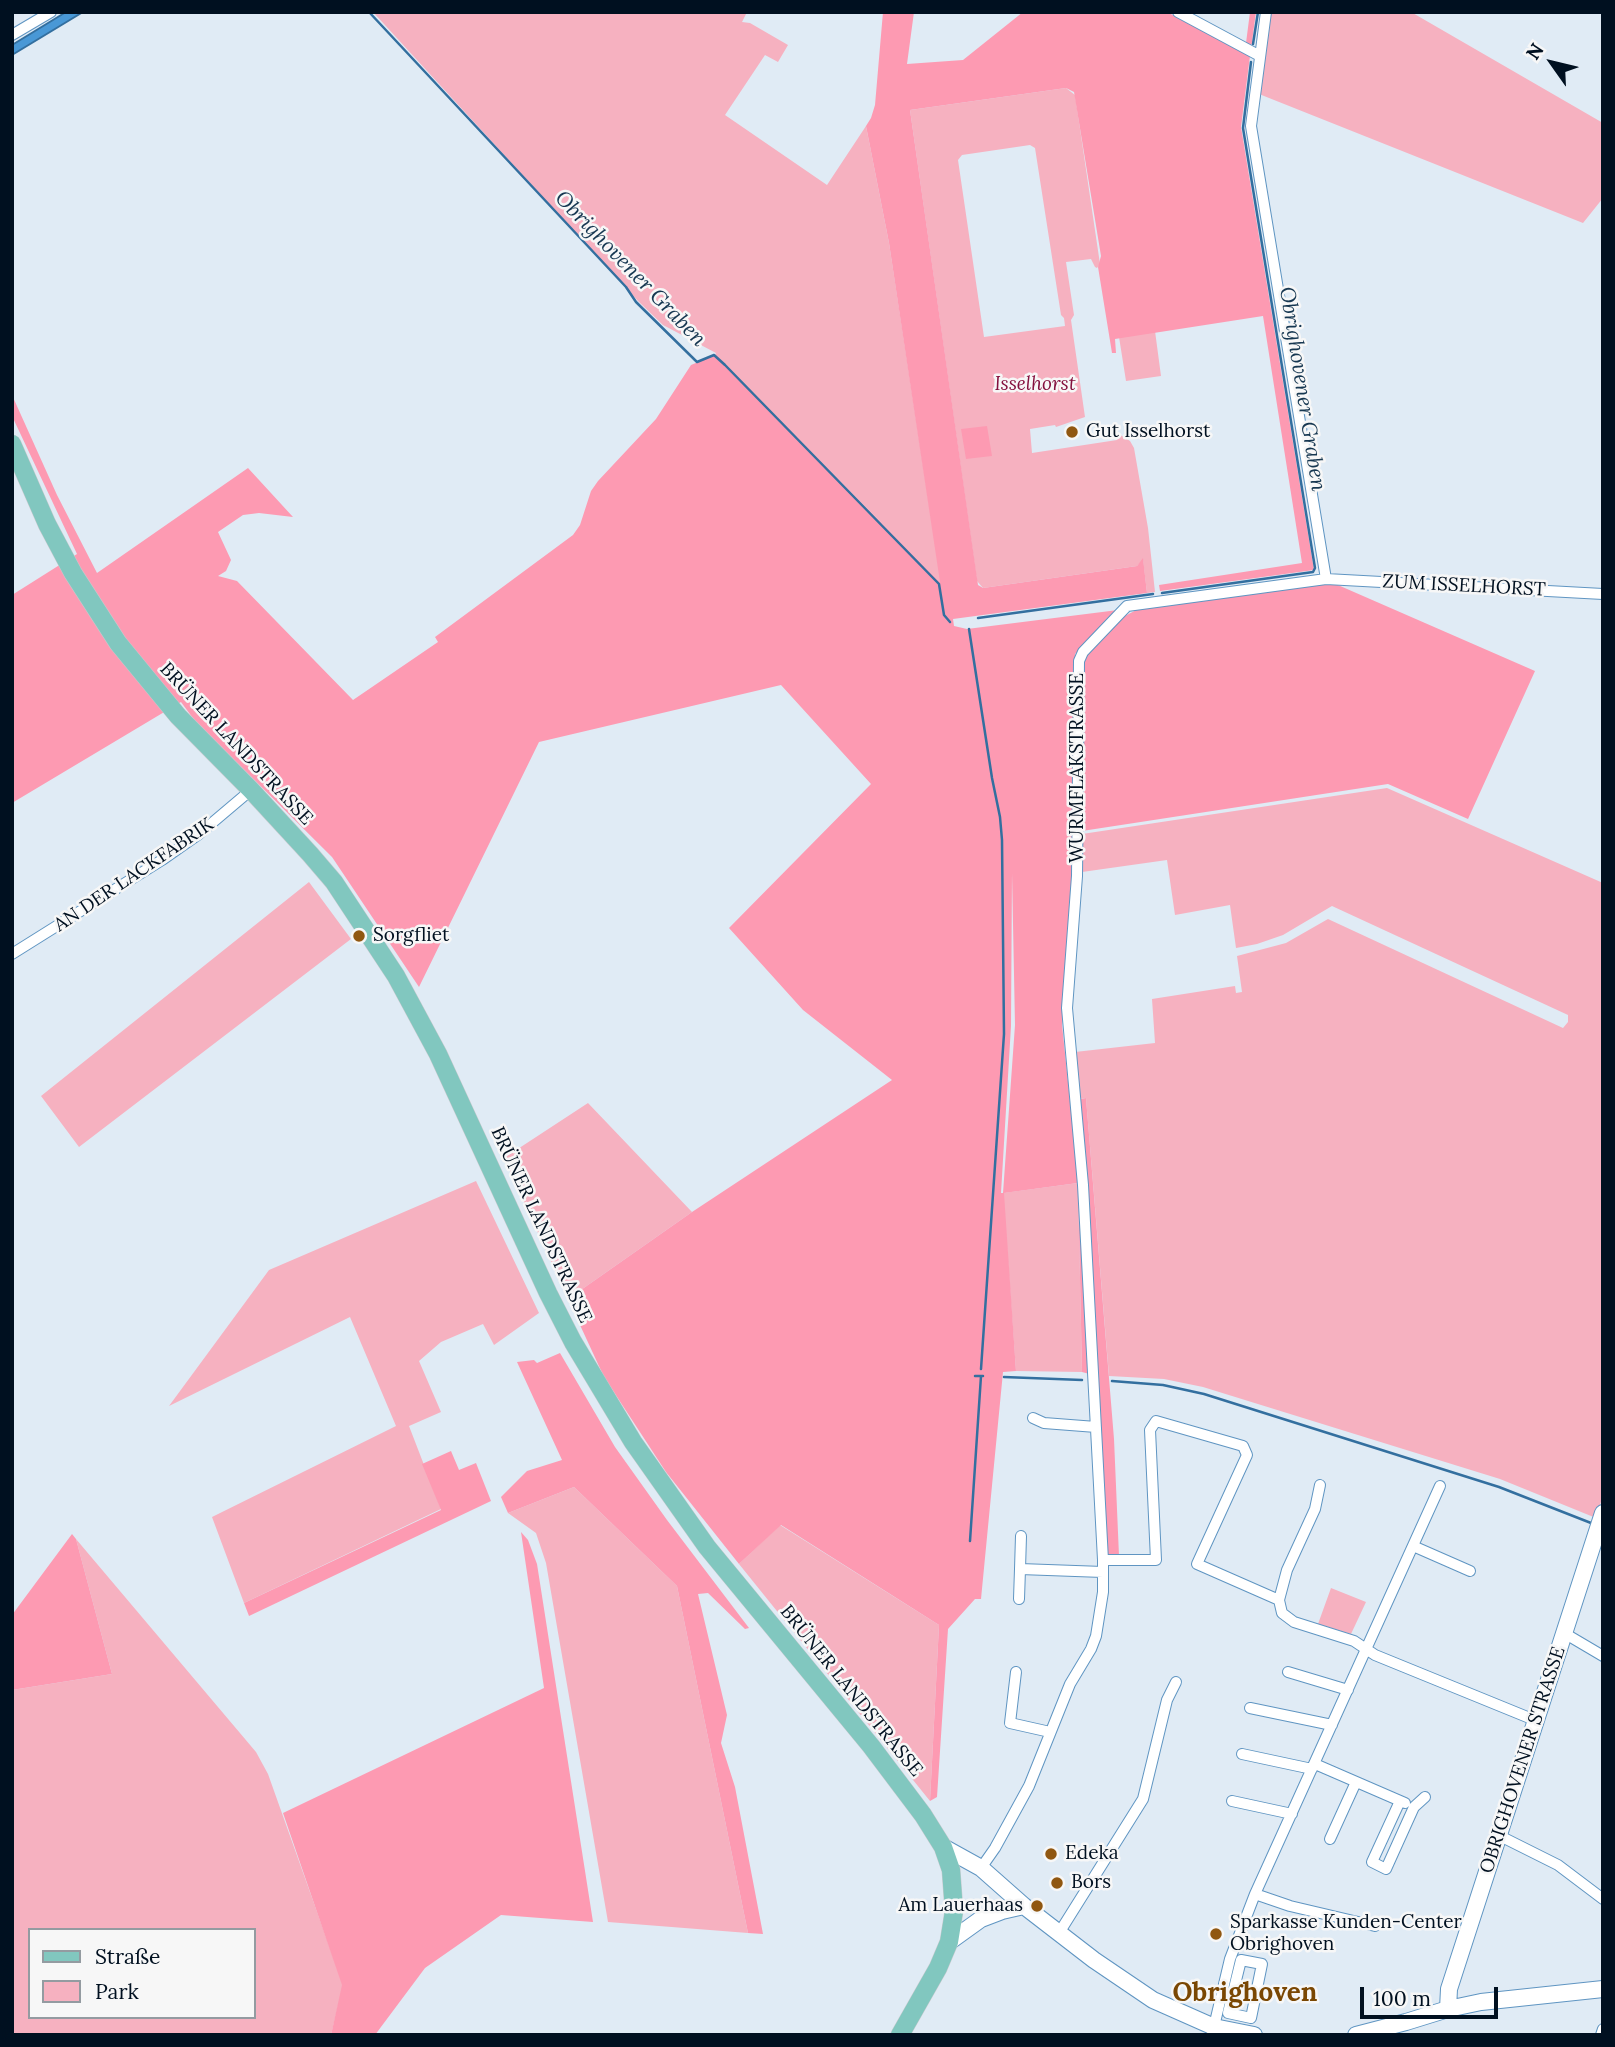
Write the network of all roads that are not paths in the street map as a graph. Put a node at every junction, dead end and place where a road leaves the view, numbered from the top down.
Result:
1 (51, 12) edge
2 (1178, 12) edge
3 (1266, 12) edge
4 (12, 35) edge
5 (1260, 56) junction
6 (12, 444) edge
7 (1326, 579) junction
8 (1603, 594) edge
9 (251, 790) junction
10 (12, 954) edge
11 (1032, 1418) dead end
12 (1096, 1427) junction
13 (1320, 1485) dead end
14 (1440, 1486) dead end
15 (1603, 1513) edge
16 (1021, 1536) dead end
17 (1413, 1546) junction
18 (1103, 1566) junction
19 (1020, 1569) junction
20 (1470, 1571) dead end
21 (1019, 1599) dead end
22 (1279, 1600) junction
23 (1564, 1633) junction
24 (1366, 1650) junction
25 (1603, 1656) edge
26 (1016, 1672) dead end
27 (1288, 1672) dead end
28 (1176, 1682) dead end
29 (1348, 1690) junction
30 (1250, 1707) dead end
31 (1537, 1721) junction
32 (1332, 1725) junction
33 (1050, 1732) junction
34 (1242, 1754) dead end
35 (1314, 1767) junction
36 (1356, 1782) junction
37 (1425, 1797) dead end
38 (1232, 1801) dead end
39 (1400, 1801) junction
40 (1414, 1807) junction
41 (1292, 1814) junction
42 (1498, 1835) junction
43 (1330, 1839) dead end
44 (943, 1847) junction
45 (981, 1868) junction
46 (951, 1870) junction
47 (1255, 1894) junction
48 (1603, 1899) edge
49 (1024, 1906) junction
50 (1375, 1926) dead end
51 (1059, 1933) junction
52 (949, 1942) junction
53 (1603, 1989) edge
54 (1448, 2009) junction
55 (1228, 2013) joint
56 (1603, 2029) edge
57 (1213, 2031) edge
58 (1362, 2034) edge
59 (900, 2035) edge
60 (1254, 2035) edge
61 (1601, 2035) edge

1 - 4 street
2 - 5 street
3 - 5 street
5 - 7 street
6 - 9 main road, BRÜNER LANDSTRASSE
7 - 8 street, ZUM ISSELHORST
7 - 12 street, WURMFLAKSTRASSE
9 - 10 street, AN DER LACKFABRIK
9 - 44 main road, BRÜNER LANDSTRASSE
11 - 12 street
12 - 18 street, WURMFLAKSTRASSE
13 - 22 street
14 - 17 street
15 - 23 street, OBRIGHOVENER STRASSE
16 - 19 street
17 - 20 street
17 - 24 street
18 - 19 street
18 - 22 street
18 - 33 street, WURMFLAKSTRASSE
19 - 21 street
22 - 24 street
23 - 25 street
23 - 31 street, OBRIGHOVENER STRASSE
24 - 29 street
24 - 31 street
26 - 33 street
27 - 29 street
28 - 51 street
29 - 32 street
30 - 32 street
31 - 42 street, OBRIGHOVENER STRASSE
32 - 35 street
33 - 45 street, WURMFLAKSTRASSE
34 - 35 street
35 - 36 street
35 - 41 street
36 - 39 street
36 - 43 street
37 - 40 street
38 - 41 street
39 - 40 street
39 - 40 street
41 - 47 street
42 - 48 street
42 - 54 street, OBRIGHOVENER STRASSE
44 - 45 street
44 - 46 main road, BRÜNER LANDSTRASSE
45 - 46 street
45 - 49 street
46 - 52 main road, BRÜNER LANDSTRASSE
47 - 50 street
47 - 57 street
49 - 51 street
49 - 52 street
51 - 57 street
52 - 59 main road, BRÜNER LANDSTRASSE
53 - 54 street
54 - 58 street
55 - 55 street
56 - 61 street
57 - 60 street

